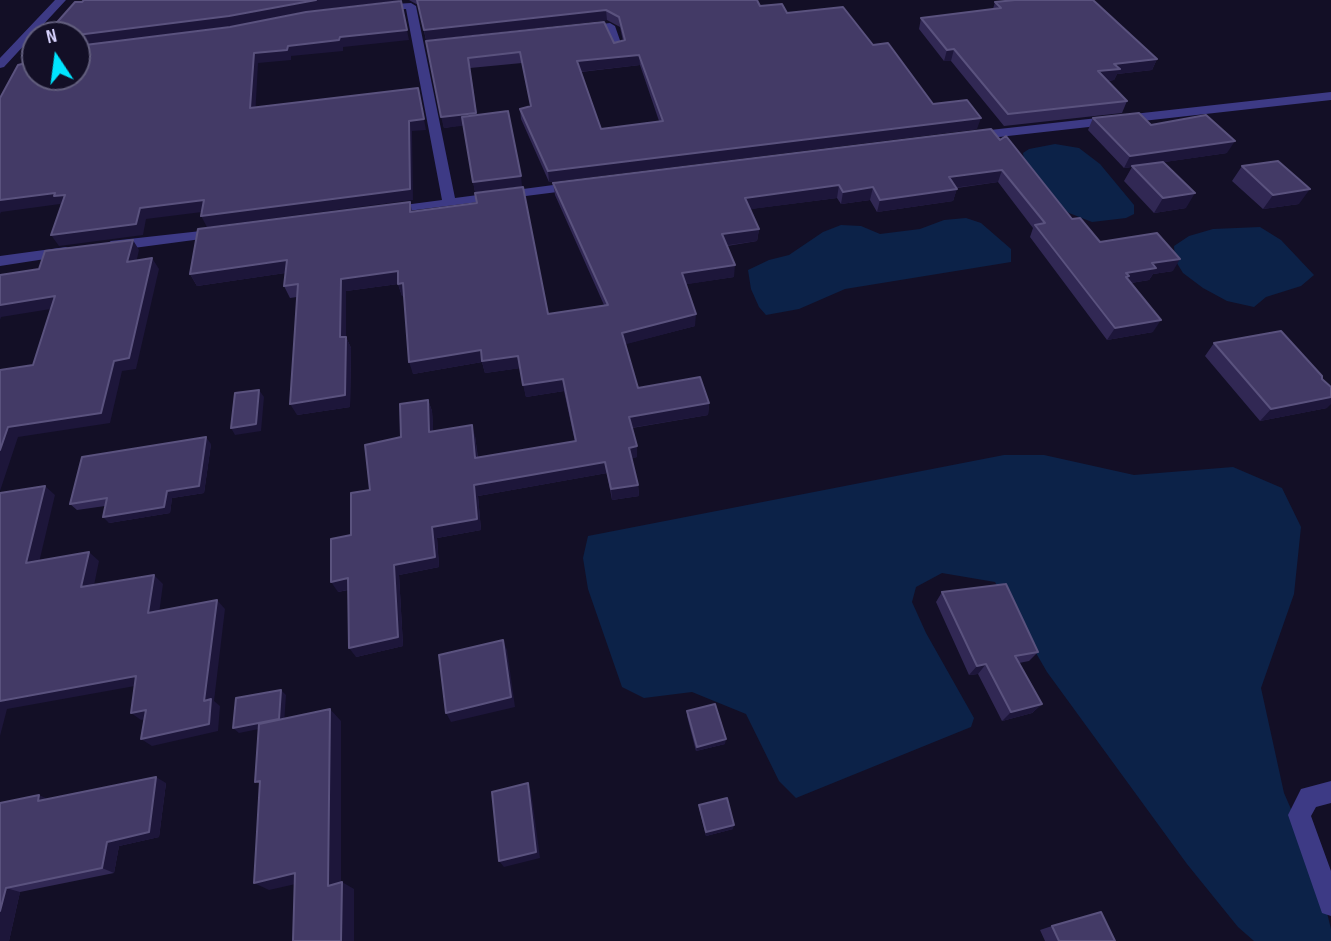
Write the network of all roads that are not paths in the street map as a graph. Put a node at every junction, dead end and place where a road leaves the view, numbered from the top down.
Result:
1 (61, 0) edge
2 (360, 10) edge
3 (573, 30) edge
4 (618, 48) edge
5 (21, 56) edge
6 (4, 61) edge
7 (1331, 96) edge
8 (956, 138) edge
9 (586, 185) edge
10 (449, 203) junction
11 (380, 212) edge
12 (228, 231) edge
13 (0, 261) edge
14 (1331, 792) edge
15 (1331, 904) edge

1 - 6 street
2 - 10 street
3 - 4 street
5 - 6 street
7 - 8 street
9 - 10 street
10 - 11 street
12 - 13 street
14 - 15 street

